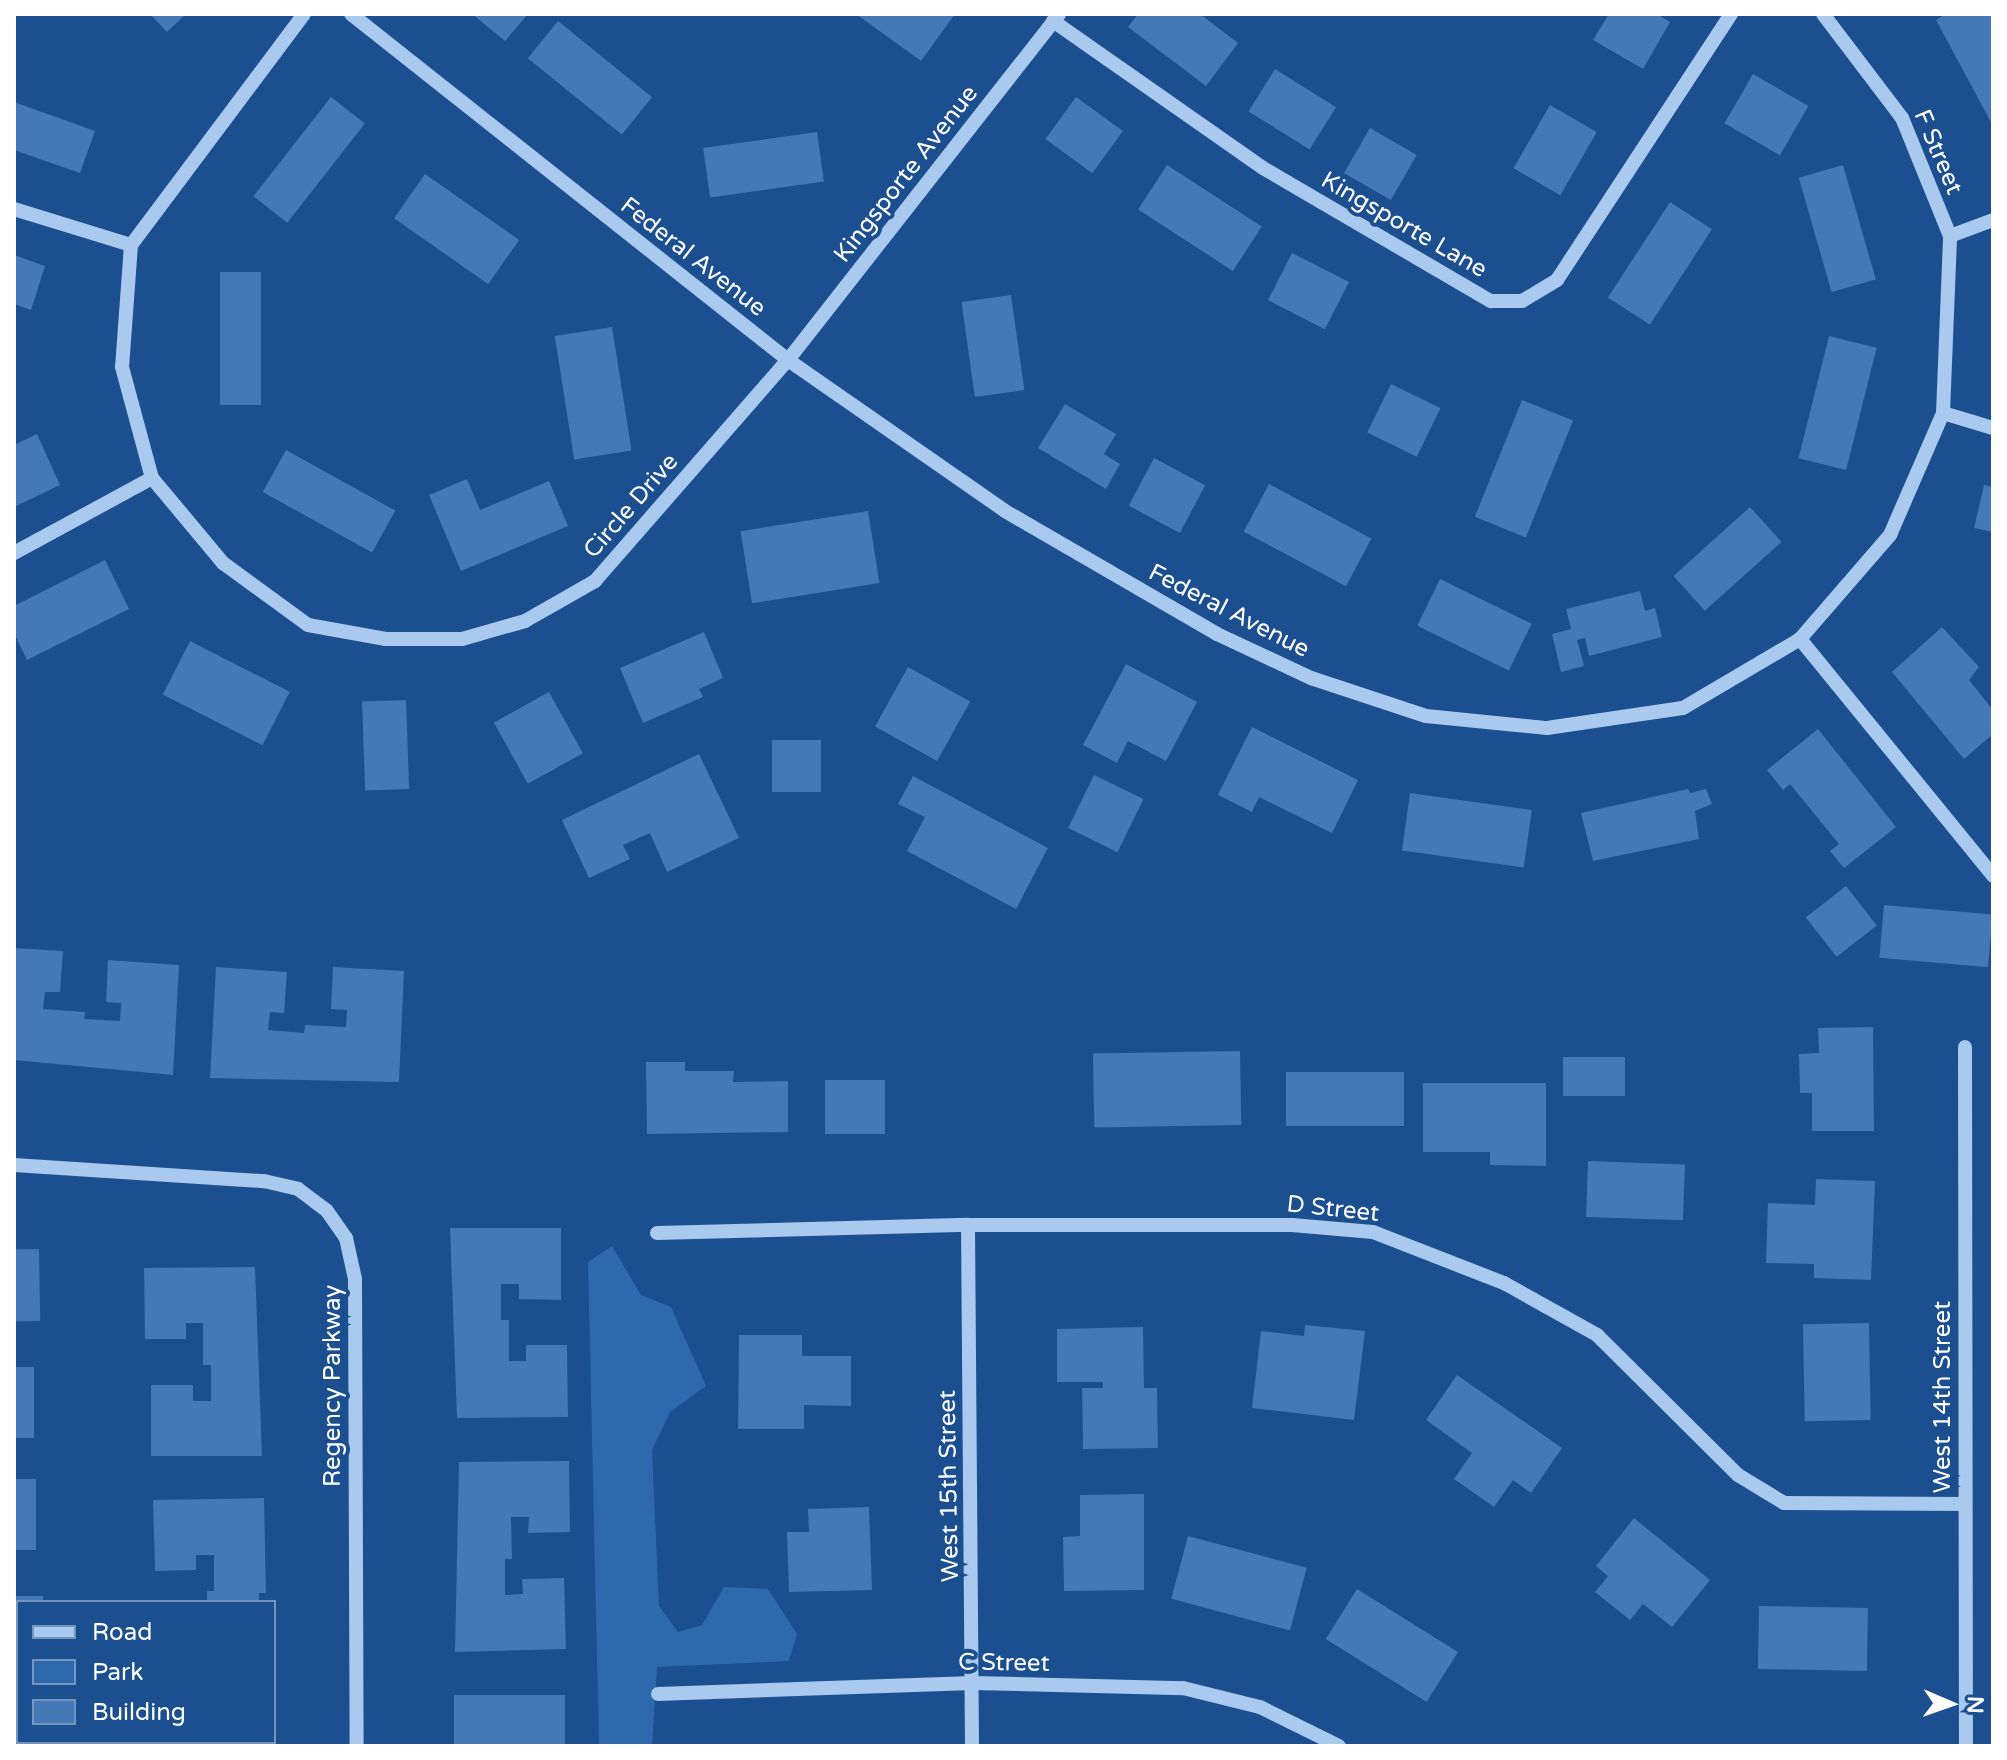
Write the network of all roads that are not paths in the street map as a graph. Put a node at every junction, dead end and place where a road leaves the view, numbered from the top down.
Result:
1 (304, 14) edge
2 (351, 14) edge
3 (1731, 14) edge
4 (1823, 14) edge
5 (1056, 18) edge
6 (14, 209) edge
7 (1993, 220) edge
8 (1950, 236) junction
9 (131, 245) junction
10 (788, 360) junction
11 (1943, 413) junction
12 (1993, 428) edge
13 (152, 478) junction
14 (14, 553) edge
15 (1800, 639) junction
16 (1993, 876) edge
17 (1965, 1047) dead end
18 (14, 1165) edge
19 (968, 1225) junction
20 (657, 1233) dead end
21 (1965, 1504) junction
22 (973, 1683) junction
23 (658, 1694) dead end
24 (357, 1746) edge
25 (972, 1746) edge
26 (1339, 1746) edge
27 (1966, 1746) edge

1 - 9 street
2 - 10 street, Federal Avenue
3 - 5 street, Kingsporte Lane
4 - 8 street, F Street
5 - 10 street, Kingsporte Avenue
6 - 9 street
7 - 8 street
8 - 11 street, Federal Avenue
9 - 13 street, Circle Drive
10 - 13 street, Circle Drive
10 - 15 street, Federal Avenue
11 - 12 street
11 - 15 street, Federal Avenue
13 - 14 street
15 - 16 street
17 - 21 street, West 14th Street
18 - 24 street, Regency Parkway
19 - 20 street, D Street
19 - 21 street, D Street
19 - 22 street, West 15th Street
21 - 27 street, West 14th Street
22 - 23 street, C Street
22 - 25 street, West 15th Street
22 - 26 street, C Street

